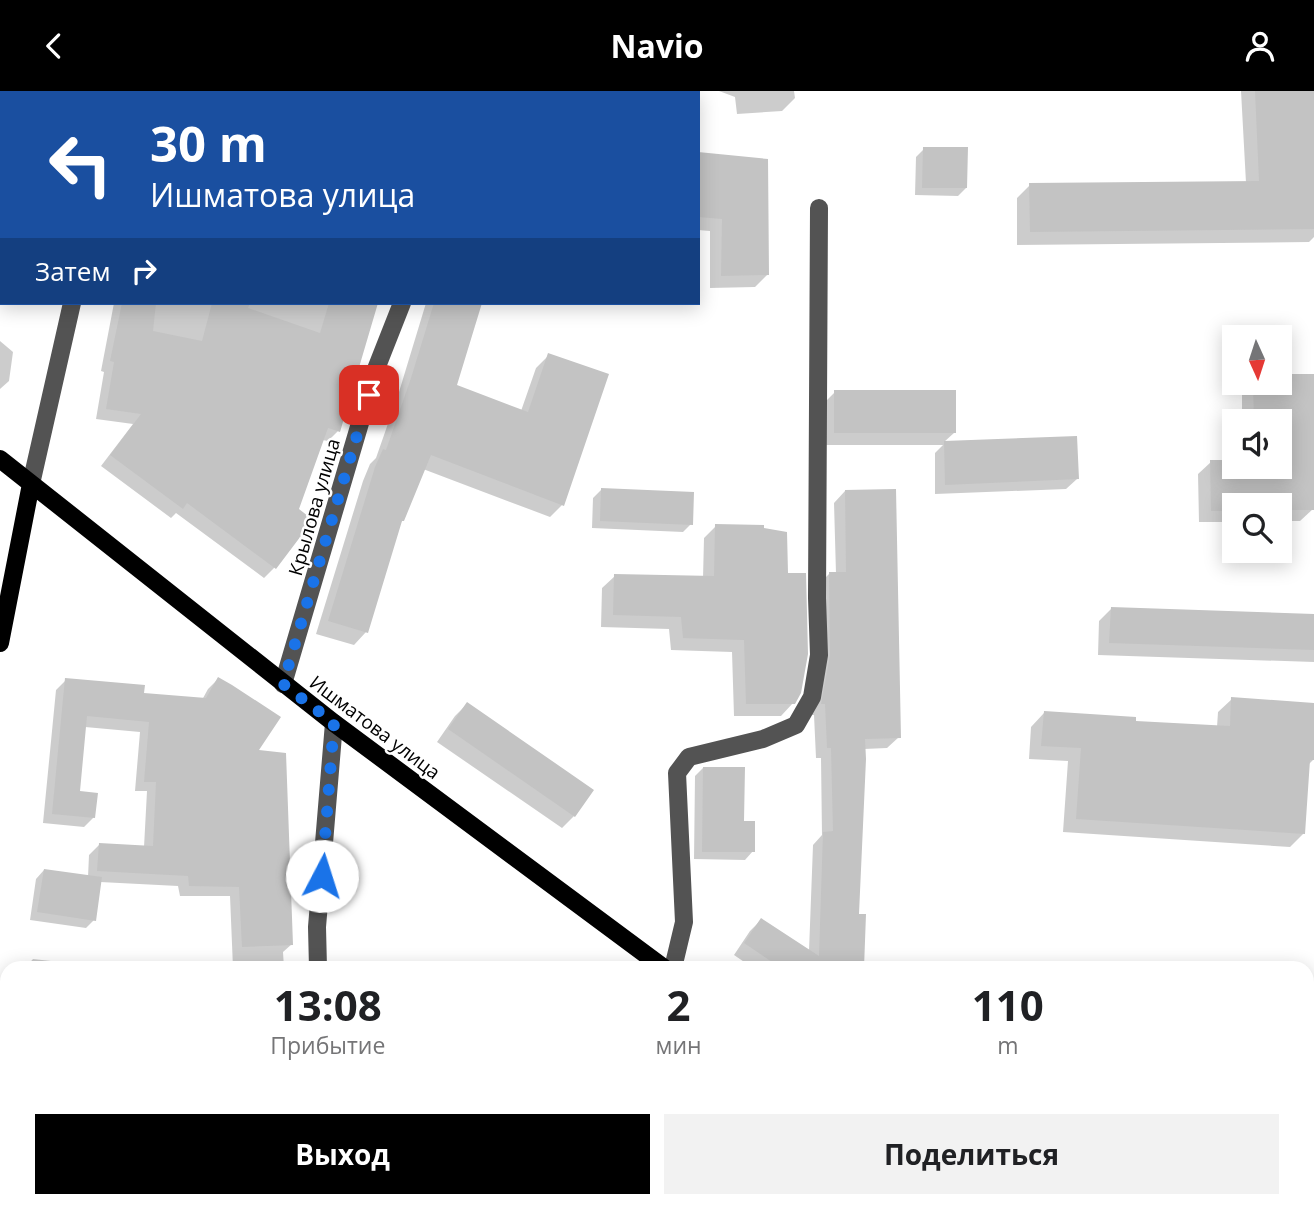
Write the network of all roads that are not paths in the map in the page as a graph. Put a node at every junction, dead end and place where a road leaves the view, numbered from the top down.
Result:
1 (819, 208) dead end
2 (72, 305) edge
3 (401, 305) edge
4 (0, 459) edge
5 (31, 484) junction
6 (0, 643) edge
7 (283, 684) junction
8 (334, 723) junction
9 (318, 961) edge
10 (657, 961) edge
11 (668, 961) edge

1 - 11 street
2 - 5 street
3 - 7 street, Крылова улица
4 - 5 main road, Ишматова улица
5 - 6 main road
5 - 7 main road, Ишматова улица
7 - 8 main road, Ишматова улица
8 - 9 street
8 - 10 main road, Ишматова улица

